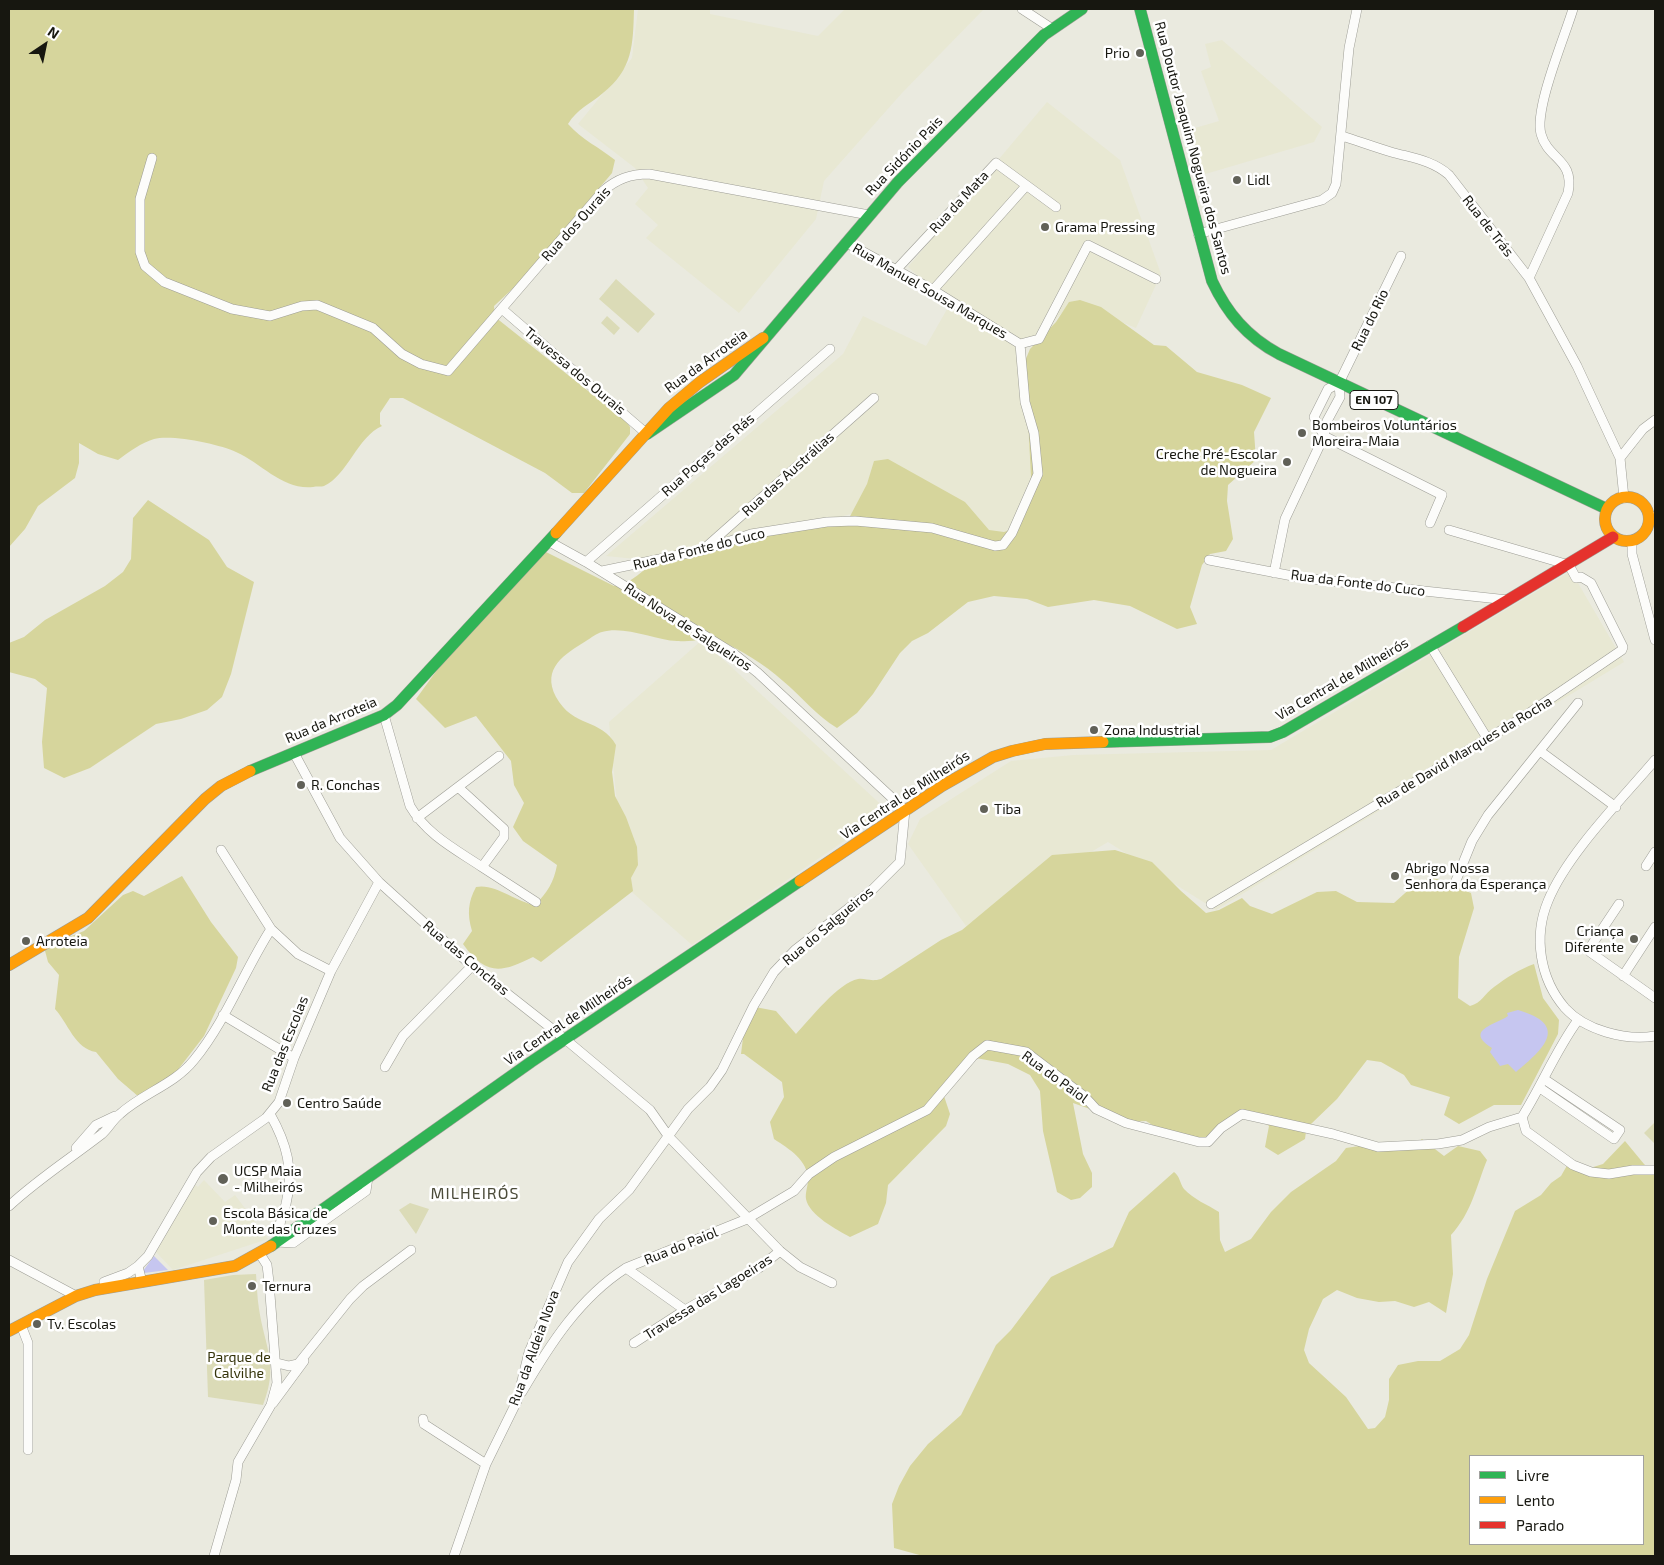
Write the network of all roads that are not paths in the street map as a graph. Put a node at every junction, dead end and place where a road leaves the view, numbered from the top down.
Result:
1 (1022, 9) edge
2 (1082, 9) edge
3 (1140, 9) edge
4 (1357, 9) edge
5 (1573, 9) edge
6 (1051, 28) junction
7 (1342, 136) junction
8 (152, 158) dead end
9 (1026, 186) junction
10 (1056, 207) dead end
11 (869, 215) junction
12 (1198, 234) junction
13 (847, 243) junction
14 (1402, 256) dead end
15 (896, 270) junction
16 (1156, 278) dead end
17 (1529, 278) junction
18 (933, 290) junction
19 (502, 309) junction
20 (764, 338) joint
21 (1020, 344) junction
22 (830, 349) dead end
23 (1339, 383) junction
24 (874, 398) dead end
25 (1655, 420) edge
26 (647, 434) junction
27 (1324, 436) junction
28 (1620, 458) junction
29 (1624, 498) junction
30 (1607, 510) junction
31 (1652, 521) edge
32 (1430, 523) dead end
33 (1449, 530) dead end
34 (1613, 537) junction
35 (548, 541) junction
36 (1632, 541) junction
37 (703, 550) junction
38 (1209, 560) dead end
39 (586, 562) junction
40 (1569, 565) junction
41 (602, 572) junction
42 (1274, 573) junction
43 (1508, 600) junction
44 (1655, 640) edge
45 (1430, 645) junction
46 (1578, 703) dead end
47 (384, 715) junction
48 (1488, 738) junction
49 (1540, 751) junction
50 (294, 753) junction
51 (499, 756) dead end
52 (1655, 760) edge
53 (458, 787) junction
54 (1616, 807) junction
55 (905, 810) junction
56 (417, 818) junction
57 (221, 850) dead end
58 (1655, 852) edge
59 (482, 866) junction
60 (1646, 866) dead end
61 (379, 882) junction
62 (1455, 883) dead end
63 (536, 902) dead end
64 (1210, 904) dead end
65 (1619, 904) dead end
66 (1655, 927) edge
67 (271, 929) junction
68 (9, 965) edge
69 (472, 966) junction
70 (331, 971) junction
71 (1622, 976) junction
72 (1655, 998) edge
73 (223, 1015) junction
74 (1578, 1020) junction
75 (1655, 1036) edge
76 (565, 1039) junction
77 (294, 1058) junction
78 (385, 1067) dead end
79 (1544, 1080) junction
80 (1540, 1088) junction
81 (270, 1114) junction
82 (1522, 1117) junction
83 (669, 1137) junction
84 (1655, 1170) edge
85 (9, 1206) edge
86 (747, 1219) junction
87 (280, 1240) junction
88 (411, 1250) dead end
89 (780, 1251) junction
90 (260, 1254) junction
91 (9, 1260) edge
92 (138, 1266) junction
93 (626, 1268) junction
94 (142, 1282) junction
95 (832, 1283) dead end
96 (106, 1288) junction
97 (76, 1296) junction
98 (685, 1310) junction
99 (21, 1325) junction
100 (9, 1331) edge
101 (634, 1343) dead end
102 (306, 1356) junction
103 (277, 1362) junction
104 (277, 1376) junction
105 (293, 1378) junction
106 (517, 1401) junction
107 (271, 1405) junction
108 (423, 1419) dead end
109 (28, 1450) dead end
110 (486, 1464) junction
111 (214, 1556) edge
112 (454, 1556) edge

1 - 6 street
2 - 6 main road, Rua Sidónio Pais
3 - 12 main road, Rua Doutor Joaquim Nogueira dos Santos / EN 107
4 - 7 street
5 - 17 street
6 - 11 main road, Rua Sidónio Pais
7 - 12 street
7 - 17 street, Rua de Trás
8 - 19 street, Rua dos Ourais
9 - 10 street, Rua da Mata
9 - 15 street, Rua da Mata
9 - 18 street
11 - 13 main road, Rua Sidónio Pais
11 - 19 street, Rua dos Ourais
12 - 23 main road, Rua Doutor Joaquim Nogueira dos Santos / EN 107
13 - 15 street, Rua Manuel Sousa Marques
13 - 20 main road, Rua Sidónio Pais
14 - 23 street, Rua do Rio
15 - 18 street, Rua Manuel Sousa Marques
16 - 21 street, Rua Manuel Sousa Marques
17 - 28 street, Rua de Trás
18 - 21 street, Rua Manuel Sousa Marques
19 - 26 street, Travessa dos Ourais
20 - 26 main road, Rua da Arroteia
21 - 37 street, Rua da Fonte do Cuco
22 - 39 street, Rua Poças das Rás
23 - 27 street, Rua do Rio
23 - 27 street, Rua do Rio
23 - 30 main road, Rua Doutor Joaquim Nogueira dos Santos / EN 107
24 - 37 street, Rua das Austrálias
25 - 28 street
26 - 35 main road, Rua da Arroteia
27 - 32 street
27 - 42 street, Rua do Rio
28 - 29 street, Rua de Trás
29 - 30 main road
29 - 31 main road
30 - 34 main road
31 - 36 main road
33 - 40 street
34 - 36 main road
34 - 40 main road, Via Central de Milheirós
35 - 39 street, Rua Nova de Salgueiros
35 - 47 main road, Rua da Arroteia
36 - 44 street
37 - 41 street, Rua da Fonte do Cuco
38 - 42 street, Rua da Fonte do Cuco
39 - 41 street, Rua Nova de Salgueiros
40 - 43 main road, Via Central de Milheirós
40 - 48 street, Rua de David Marques da Rocha
41 - 55 street, Rua Nova de Salgueiros
42 - 43 street, Rua da Fonte do Cuco
43 - 45 main road, Via Central de Milheirós
45 - 48 street
45 - 55 main road, Via Central de Milheirós
46 - 49 street
47 - 50 main road, Rua da Arroteia
47 - 56 street
48 - 64 street, Rua de David Marques da Rocha
49 - 54 street
49 - 62 street
50 - 61 street, Rua das Conchas
50 - 68 main road, Rua da Arroteia
51 - 53 street
52 - 54 street
53 - 56 street
53 - 59 street
54 - 74 street
55 - 76 main road, Via Central de Milheirós
55 - 83 street, Rua do Salgueiros
56 - 59 street
57 - 67 street
58 - 60 street
59 - 63 street
61 - 69 street, Rua das Conchas
61 - 70 street, Rua das Escolas
65 - 71 street
66 - 71 street
67 - 70 street
67 - 73 street
69 - 76 street, Rua das Conchas
69 - 78 street
70 - 77 street, Rua das Escolas
71 - 72 street
73 - 77 street
73 - 85 street
74 - 75 street
74 - 79 street
76 - 83 street, Rua das Conchas
76 - 87 main road, Via Central de Milheirós
77 - 81 street, Rua das Escolas
79 - 80 street
79 - 80 street
80 - 82 street
81 - 87 street
81 - 92 street, Rua das Escolas
82 - 84 street
82 - 86 street, Rua do Paiol
83 - 86 street, Rua das Conchas
83 - 106 street, Rua da Aldeia Nova
86 - 89 street, Rua das Conchas
86 - 93 street, Rua do Paiol
87 - 90 main road, Via Central de Milheirós
88 - 102 street
89 - 95 street, Rua das Conchas
89 - 98 street, Travessa das Lagoeiras
90 - 94 main road, Via Central de Milheirós
90 - 103 street
91 - 97 street
92 - 94 street
92 - 96 street, Rua das Escolas
93 - 98 street
93 - 106 street, Rua do Paiol
94 - 96 main road, Rua das Escolas
96 - 97 main road, Rua das Escolas
97 - 99 main road, Rua das Escolas
98 - 101 street, Travessa das Lagoeiras
99 - 100 main road, Rua das Escolas
99 - 109 street
102 - 103 street
102 - 105 street
103 - 104 street
104 - 105 street
104 - 107 street
105 - 107 street
106 - 110 street, Rua da Aldeia Nova
107 - 111 street
108 - 110 street
110 - 112 street, Rua da Aldeia Nova

